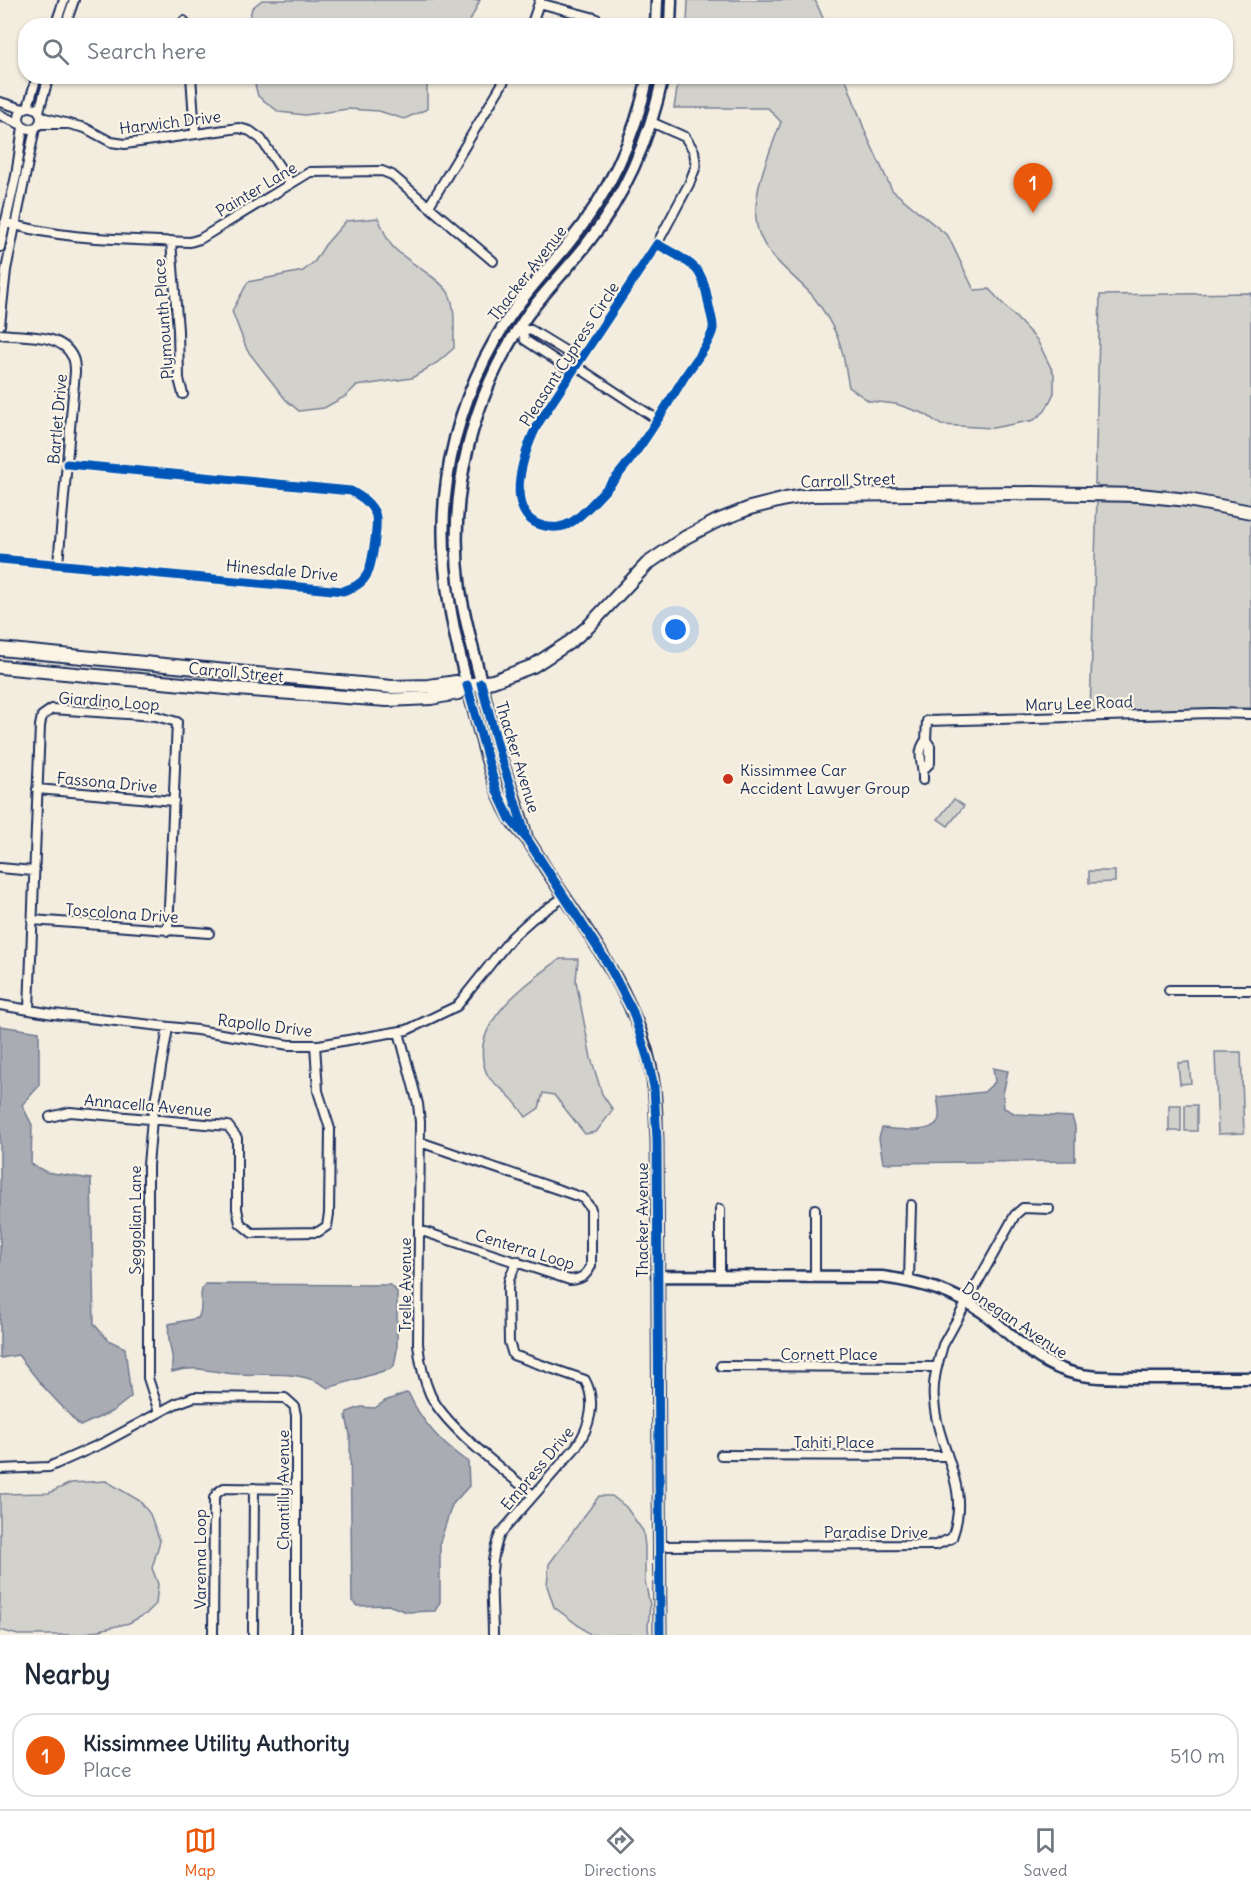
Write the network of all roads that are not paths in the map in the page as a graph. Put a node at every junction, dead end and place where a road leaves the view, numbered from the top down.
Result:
1 (64, 0) edge
2 (74, 0) edge
3 (657, 0) edge
4 (671, 0) edge
5 (540, 1) edge
6 (57, 18) edge
7 (68, 18) edge
8 (534, 18) edge
9 (595, 18) edge
10 (656, 18) edge
11 (670, 18) edge
12 (35, 84) edge
13 (48, 84) edge
14 (192, 84) edge
15 (502, 84) edge
16 (646, 84) edge
17 (661, 84) edge
18 (0, 102) edge
19 (25, 108) junction
20 (0, 116) edge
21 (39, 120) junction
22 (651, 122) junction
23 (22, 126) junction
24 (195, 133) junction
25 (290, 183) junction
26 (429, 206) junction
27 (5, 222) junction
28 (14, 225) junction
29 (171, 241) junction
30 (657, 244) junction
31 (0, 247) edge
32 (492, 261) dead end
33 (507, 320) junction
34 (0, 325) edge
35 (520, 329) junction
36 (0, 334) edge
37 (576, 366) junction
38 (183, 394) dead end
39 (657, 420) junction
40 (67, 464) junction
41 (1251, 512) edge
42 (0, 559) edge
43 (58, 564) junction
44 (0, 649) edge
45 (0, 667) edge
46 (481, 683) junction
47 (355, 684) junction
48 (467, 686) junction
49 (237, 689) junction
50 (1251, 714) edge
51 (922, 780) dead end
52 (37, 789) junction
53 (174, 801) junction
54 (527, 839) junction
55 (0, 868) edge
56 (33, 871) junction
57 (564, 897) junction
58 (32, 920) junction
59 (168, 931) junction
60 (209, 933) dead end
61 (1169, 990) dead end
62 (1251, 990) edge
63 (0, 1005) edge
64 (29, 1009) junction
65 (168, 1028) junction
66 (399, 1032) junction
67 (315, 1045) junction
68 (50, 1117) dead end
69 (152, 1119) junction
70 (420, 1142) junction
71 (911, 1205) dead end
72 (720, 1209) dead end
73 (815, 1209) dead end
74 (1048, 1209) dead end
75 (419, 1230) junction
76 (517, 1261) junction
77 (657, 1276) junction
78 (720, 1276) junction
79 (815, 1276) junction
80 (909, 1281) junction
81 (967, 1303) junction
82 (721, 1366) dead end
83 (937, 1367) junction
84 (1251, 1378) edge
85 (159, 1412) junction
86 (722, 1455) dead end
87 (948, 1456) junction
88 (0, 1469) edge
89 (254, 1488) junction
90 (296, 1489) junction
91 (204, 1493) dead end
92 (533, 1495) junction
93 (214, 1498) junction
94 (658, 1546) junction
95 (213, 1635) edge
96 (253, 1635) edge
97 (296, 1635) edge
98 (493, 1635) edge
99 (660, 1635) edge

1 - 6 street
2 - 7 street
3 - 10 street
4 - 11 street
5 - 8 street
5 - 9 street
12 - 19 street
13 - 21 street
14 - 24 street
15 - 26 street
16 - 33 street, Thacker Avenue
17 - 22 street, Thacker Avenue
18 - 19 street
19 - 21 street
19 - 23 street
20 - 23 street, Harwich Drive
21 - 23 street, Harwich Drive
21 - 24 street, Harwich Drive
21 - 28 street
22 - 30 street, Pleasant Cypress Circle
22 - 35 street, Thacker Avenue
23 - 27 street
24 - 25 street, Harwich Drive
25 - 26 street, Painter Lane
25 - 29 street, Painter Lane
26 - 32 street, Painter Lane
27 - 28 street, Painter Lane
27 - 31 street
28 - 29 street, Painter Lane
28 - 34 street
29 - 38 street, Plymounth Place
30 - 37 street, Pleasant Cypress Circle
30 - 39 street, Pleasant Cypress Circle
33 - 35 street
33 - 48 street, Thacker Avenue
35 - 37 street
35 - 37 street
35 - 46 street, Thacker Avenue
36 - 40 street, Bartlet Drive
37 - 39 street
37 - 39 street, Pleasant Cypress Circle
40 - 43 street, Bartlet Drive
40 - 43 street, Hinesdale Drive
41 - 46 main road, Carroll Street
42 - 43 street
44 - 47 main road, Carroll Street
45 - 49 main road, Carroll Street
46 - 48 main road, Carroll Street
46 - 54 street, Thacker Avenue
47 - 48 main road, Carroll Street
47 - 49 main road
48 - 49 main road, Carroll Street
48 - 54 street, Thacker Avenue
50 - 51 street, Mary Lee Road
52 - 53 street, Fassona Drive
52 - 53 street, Giardino Loop
52 - 56 street, Giardino Loop
53 - 59 street, Giardino Loop
54 - 57 street, Thacker Avenue
55 - 56 street
56 - 58 street, Giardino Loop
57 - 66 street, Rapollo Drive
57 - 77 street, Thacker Avenue
58 - 59 street, Toscolona Drive
58 - 64 street, Giardino Loop
59 - 60 street, Toscolona Drive
61 - 62 street
63 - 64 street, Rapollo Drive
64 - 65 street, Rapollo Drive
65 - 67 street, Rapollo Drive
65 - 69 street, Seggolian Lane
66 - 67 street, Rapollo Drive
66 - 70 street, Trelle Avenue
67 - 69 street, Annacella Avenue
68 - 69 street, Annacella Avenue
69 - 85 street, Seggolian Lane
70 - 75 street, Trelle Avenue
70 - 76 street, Centerra Loop
71 - 80 street
72 - 78 street
73 - 79 street
74 - 81 street, Paradise Drive
75 - 76 street, Centerra Loop
75 - 92 street, Trelle Avenue
76 - 92 street, Empress Drive
77 - 78 street, Donegan Avenue
77 - 94 street, Thacker Avenue
78 - 79 street, Donegan Avenue
79 - 80 street, Donegan Avenue
80 - 81 street, Donegan Avenue
81 - 83 street, Paradise Drive
81 - 84 street, Donegan Avenue
82 - 83 street, Cornett Place
83 - 87 street, Paradise Drive
85 - 88 street, Chantilly Avenue
85 - 90 street, Chantilly Avenue
86 - 87 street, Tahiti Place
87 - 94 street, Paradise Drive
89 - 90 street, Varenna Loop
89 - 93 street, Varenna Loop
89 - 96 street
90 - 97 street, Chantilly Avenue
91 - 93 street
92 - 98 street, Empress Drive
93 - 95 street, Varenna Loop
94 - 99 street, Thacker Avenue

